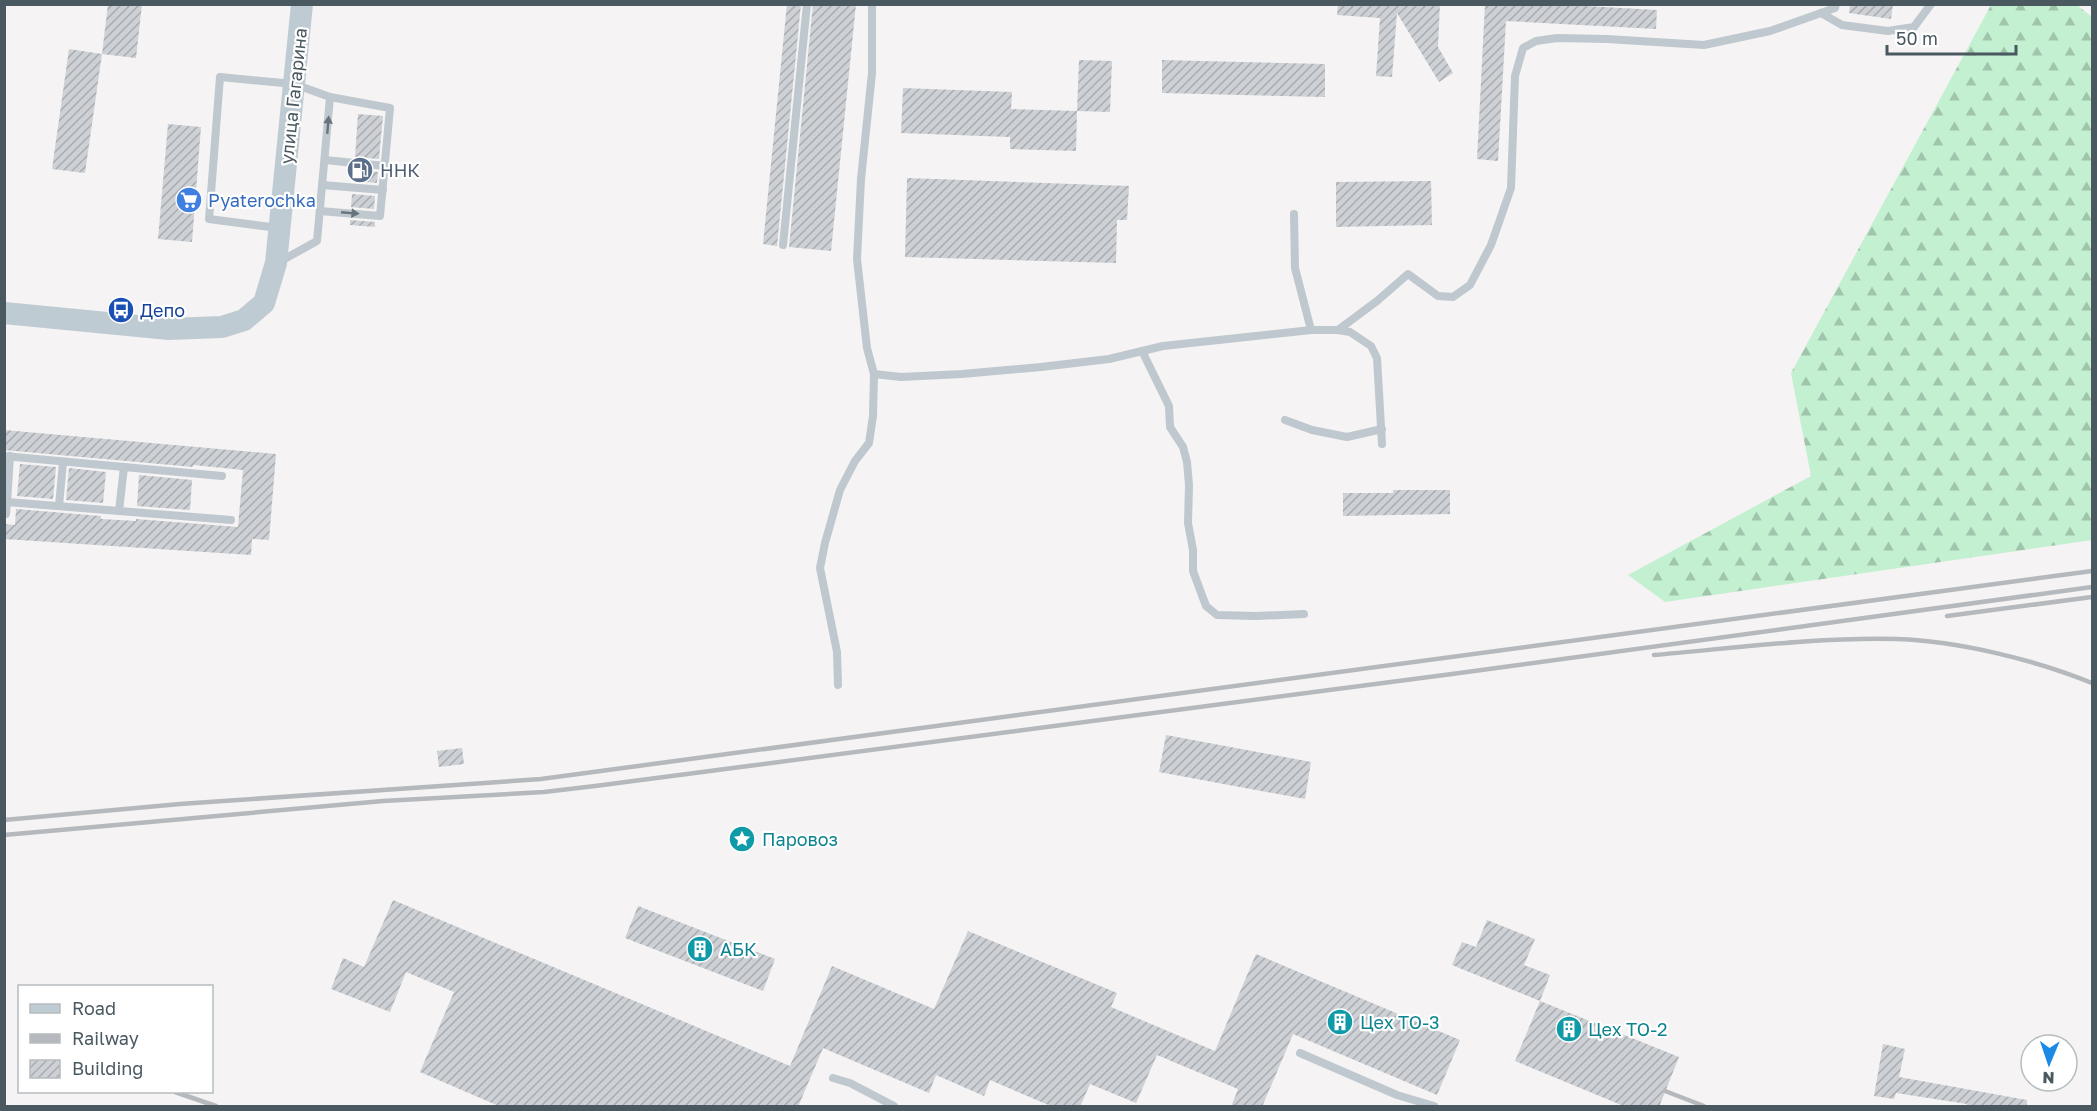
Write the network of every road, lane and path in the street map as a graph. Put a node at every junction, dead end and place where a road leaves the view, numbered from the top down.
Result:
1 (302, 4) edge
2 (807, 4) edge
3 (872, 4) edge
4 (1836, 4) edge
5 (1932, 4) edge
6 (1821, 13) junction
7 (294, 84) junction
8 (330, 98) junction
9 (325, 160) junction
10 (385, 166) junction
11 (322, 185) junction
12 (382, 190) junction
13 (320, 211) junction
14 (1294, 213) dead end
15 (279, 228) junction
16 (783, 245) dead end
17 (276, 263) junction
18 (4, 313) edge
19 (1311, 330) junction
20 (1338, 330) junction
21 (1143, 351) junction
22 (874, 374) junction
23 (1285, 420) dead end
24 (1382, 429) junction
25 (1382, 444) dead end
26 (7, 456) edge
27 (63, 462) junction
28 (123, 467) junction
29 (222, 477) dead end
30 (7, 502) junction
31 (59, 506) junction
32 (119, 511) junction
33 (4, 514) edge
34 (231, 520) dead end
35 (1304, 614) dead end
36 (838, 685) dead end
37 (1300, 1053) dead end
38 (833, 1078) dead end
39 (894, 1107) edge
40 (1434, 1107) edge

1 - 7 main road, улица Гагарина
2 - 16 lane
3 - 22 lane
4 - 6 lane
5 - 6 lane
6 - 20 lane
7 - 8 lane
7 - 15 main road, улица Гагарина
7 - 15 lane
9 -> 8 lane
8 - 10 lane
9 - 10 lane
9 - 11 lane
10 - 12 lane
11 - 12 lane
11 - 13 lane
13 -> 12 lane
13 - 17 lane
14 - 19 lane
15 - 17 main road, улица Гагарина
17 - 18 main road, улица Гагарина
19 - 20 lane
19 - 21 lane
20 - 24 lane
21 - 22 lane
21 - 35 lane
22 - 36 lane
23 - 24 lane
24 - 25 lane
26 - 27 lane
26 - 30 lane
27 - 28 lane
27 - 31 lane
28 - 29 lane
28 - 32 lane
30 - 31 lane
30 - 33 lane
31 - 32 lane
32 - 34 lane
37 - 40 lane
38 - 39 lane

